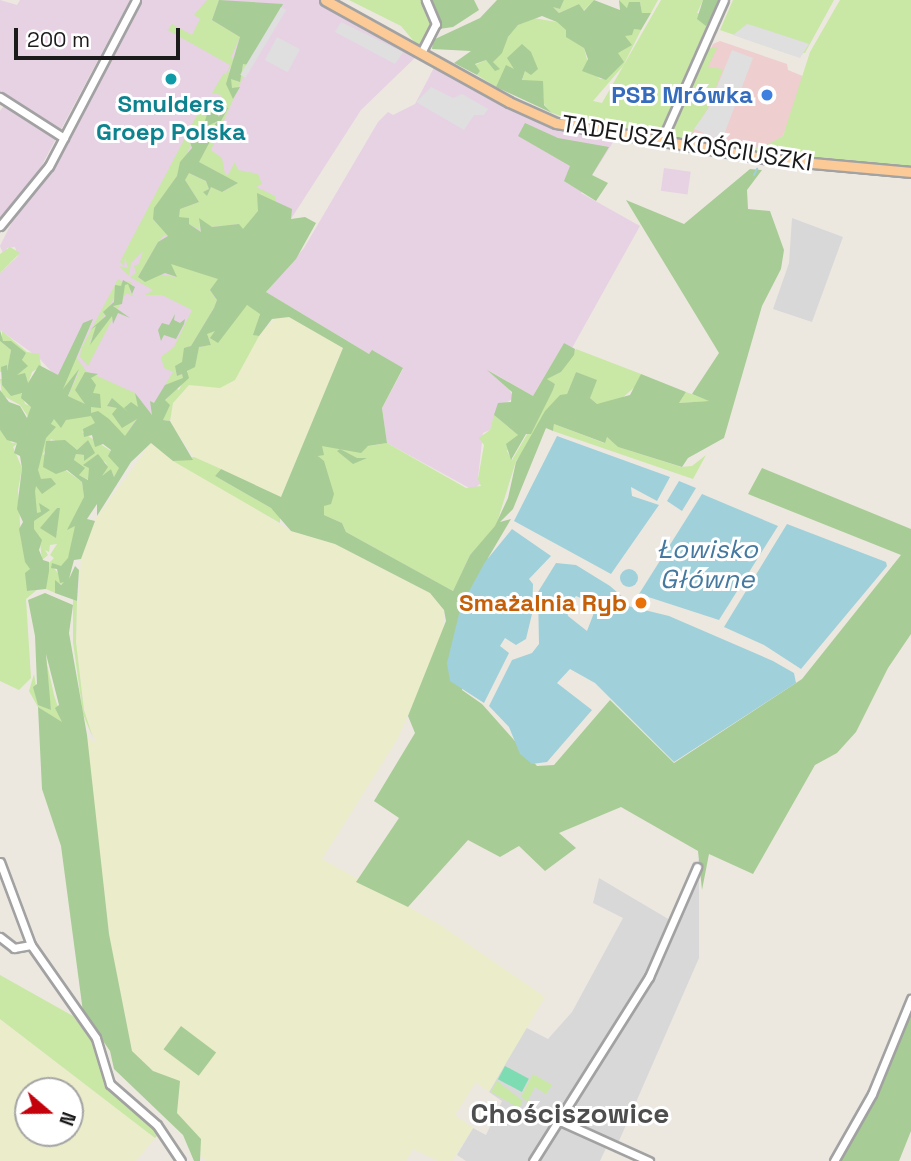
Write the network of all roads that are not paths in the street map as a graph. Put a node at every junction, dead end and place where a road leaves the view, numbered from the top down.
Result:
1 (135, 0) edge
2 (325, 0) edge
3 (426, 0) edge
4 (724, 0) edge
5 (422, 51) junction
6 (0, 97) edge
7 (64, 138) junction
8 (661, 142) junction
9 (911, 172) edge
10 (0, 226) edge
11 (0, 862) edge
12 (697, 867) dead end
13 (0, 937) edge
14 (32, 945) junction
15 (911, 999) edge
16 (558, 1119) junction
17 (181, 1161) edge
18 (533, 1161) edge
19 (649, 1161) edge
20 (834, 1161) edge

1 - 7 street
2 - 5 main road, TADEUSZA KOŚCIUSZKI
3 - 5 street
4 - 8 street
5 - 8 main road, TADEUSZA KOŚCIUSZKI
6 - 7 street
7 - 10 street
8 - 9 main road, TADEUSZA KOŚCIUSZKI
11 - 14 street
12 - 16 street
13 - 14 street
14 - 17 street
15 - 20 street
16 - 18 street
16 - 19 street

